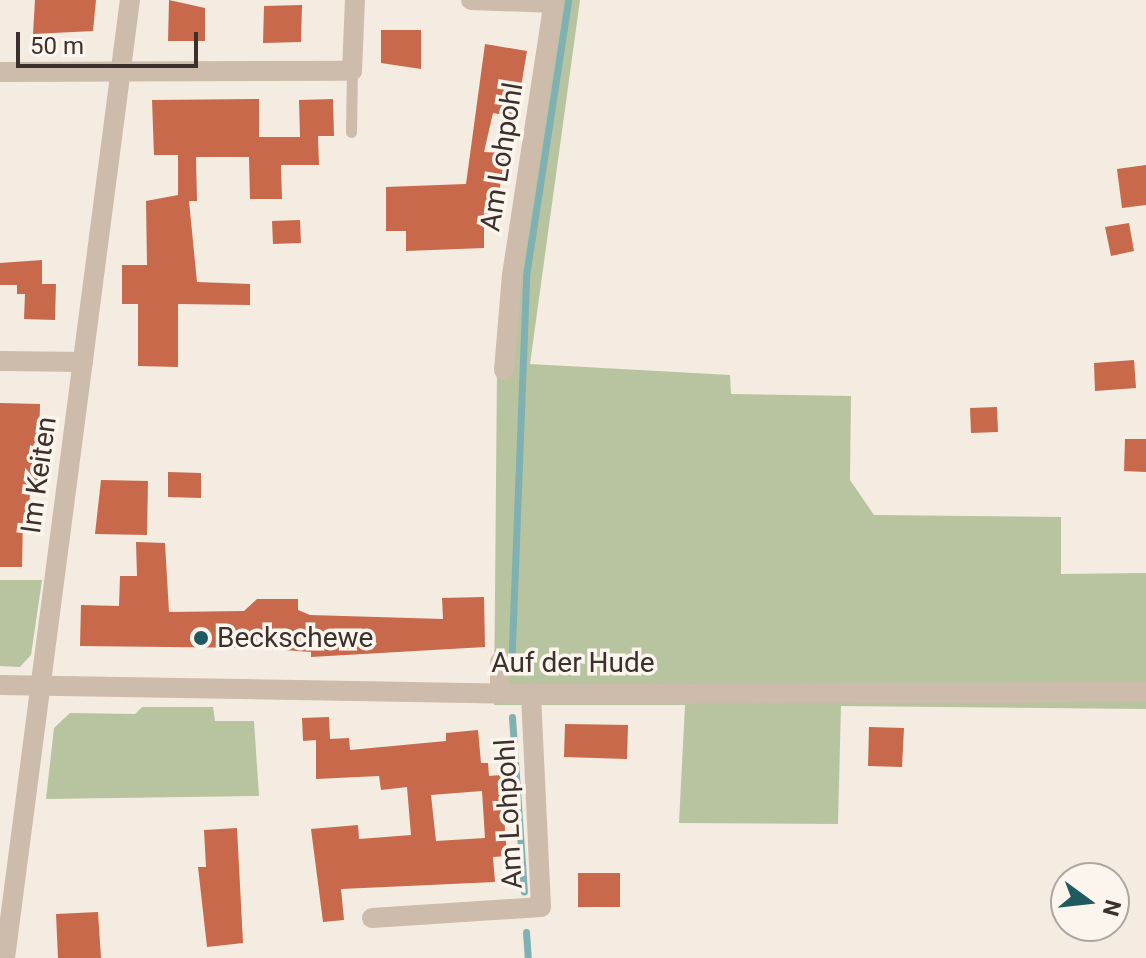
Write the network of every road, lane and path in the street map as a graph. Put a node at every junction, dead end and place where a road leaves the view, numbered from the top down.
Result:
1 (130, 0) edge
2 (355, 0) edge
3 (471, 0) edge
4 (554, 1) edge
5 (352, 71) junction
6 (0, 72) edge
7 (120, 72) junction
8 (351, 132) dead end
9 (0, 361) edge
10 (83, 362) junction
11 (504, 370) dead end
12 (500, 662) dead end
13 (0, 685) edge
14 (38, 685) junction
15 (500, 692) junction
16 (1146, 692) edge
17 (531, 694) junction
18 (372, 918) dead end
19 (5, 958) edge

1 - 7 street, Im Keiten
2 - 5 street
3 - 4 street
4 - 11 street, Am Lohpohl
5 - 7 street
5 - 8 lane
6 - 7 street
7 - 10 street, Im Keiten
9 - 10 street
10 - 14 street, Im Keiten
12 - 15 street
13 - 14 street, Auf der Hude
14 - 15 street, Auf der Hude
14 - 19 street, Im Keiten
15 - 17 street, Auf der Hude
16 - 17 street, Auf der Hude
17 - 18 street, Am Lohpohl

